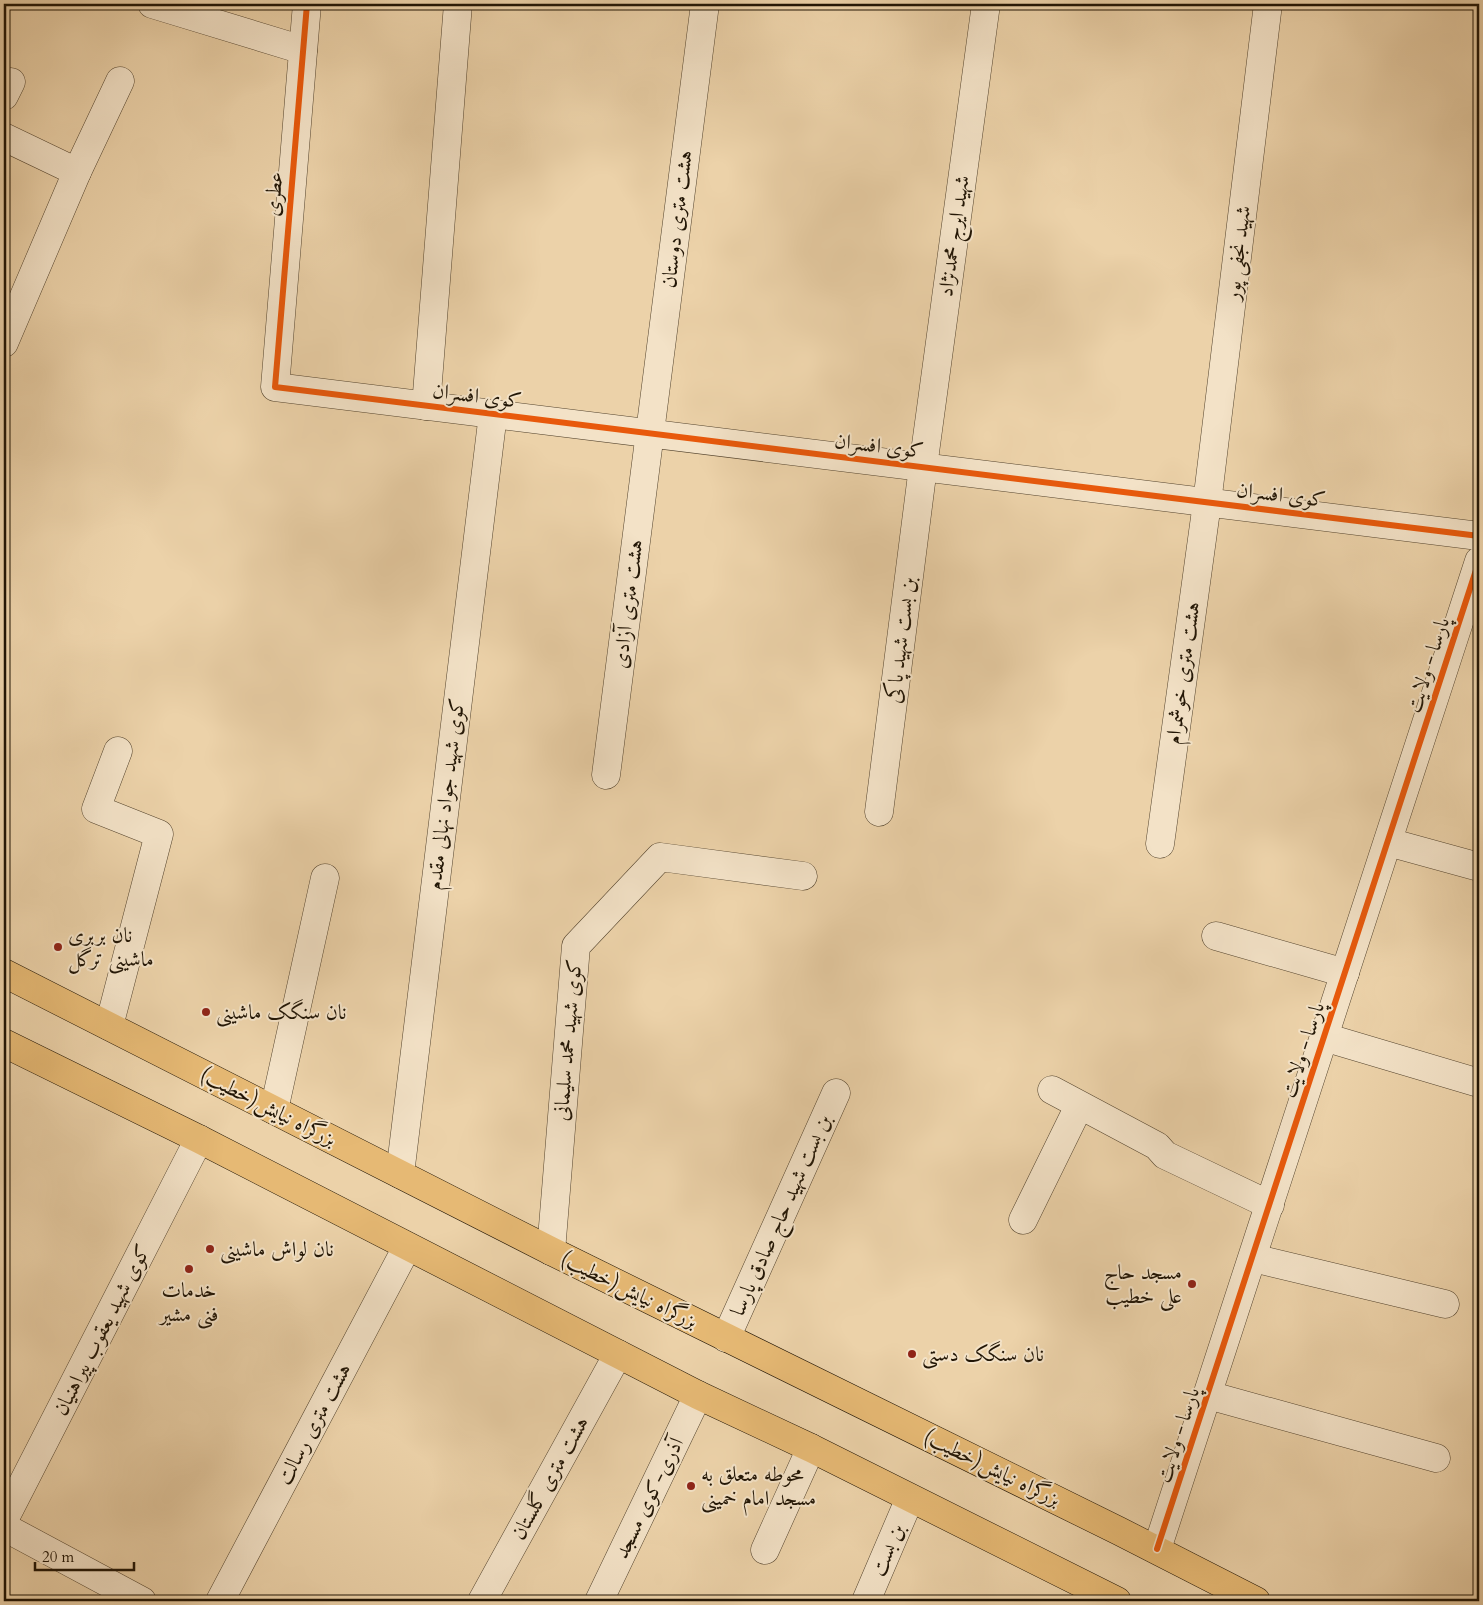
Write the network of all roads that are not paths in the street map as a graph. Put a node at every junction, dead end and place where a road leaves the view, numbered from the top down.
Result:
1 (152, 4) edge
2 (306, 4) edge
3 (458, 4) edge
4 (705, 4) edge
5 (986, 4) edge
6 (1268, 4) edge
7 (303, 50) junction
8 (120, 81) dead end
9 (4, 137) edge
10 (77, 172) junction
11 (4, 343) edge
12 (275, 387) joint
13 (426, 406) junction
14 (493, 414) junction
15 (650, 434) junction
16 (922, 468) junction
17 (1207, 502) junction
18 (1479, 536) edge
19 (1479, 561) edge
20 (118, 751) dead end
21 (606, 774) dead end
22 (879, 812) dead end
23 (1388, 842) junction
24 (1160, 844) dead end
25 (1479, 867) edge
26 (803, 876) dead end
27 (325, 878) dead end
28 (1216, 936) dead end
29 (4, 973) edge
30 (1345, 973) junction
31 (109, 1026) junction
32 (1324, 1037) junction
33 (4, 1043) edge
34 (1479, 1083) edge
35 (1052, 1090) dead end
36 (836, 1093) dead end
37 (1079, 1106) junction
38 (274, 1110) junction
39 (199, 1140) junction
40 (400, 1174) junction
41 (1270, 1205) junction
42 (1023, 1220) dead end
43 (407, 1247) junction
44 (551, 1251) junction
45 (1253, 1258) junction
46 (1445, 1304) dead end
47 (726, 1338) junction
48 (618, 1354) junction
49 (698, 1395) junction
50 (1208, 1395) junction
51 (811, 1448) junction
52 (1436, 1458) dead end
53 (910, 1498) junction
54 (4, 1520) edge
55 (4, 1527) edge
56 (1157, 1549) junction
57 (765, 1550) dead end
58 (142, 1601) edge
59 (220, 1601) edge
60 (482, 1601) edge
61 (599, 1601) edge
62 (866, 1601) edge
63 (1116, 1601) edge
64 (1256, 1601) edge

1 - 7 street
2 - 7 street, عطری
3 - 13 street
4 - 15 street, هشت متری دوستان
5 - 16 street, شهید ایرج محمدنژاد
6 - 17 street, شهید نجفی پور
7 - 12 street, عطری
8 - 10 street
9 - 10 street
10 - 11 street
12 - 13 street, کوی افسران
13 - 14 street, کوی افسران
14 - 15 street, کوی افسران
14 - 40 street, کوی شهید جواد نهالی مقدم
15 - 16 street, کوی افسران
15 - 21 street, هشت متری آزادی
16 - 17 street, کوی افسران
16 - 22 street, بن بست شهید پاکى
17 - 18 street, کوی افسران
17 - 24 street, هشت متری خوشمرام
19 - 23 street, پارسا - ولایت
20 - 31 street
23 - 25 street
23 - 30 street, پارسا - ولایت
26 - 44 street, کوی شهید محمد سلیمانی
27 - 38 street
28 - 30 street
29 - 31 highway, بزرگراه نیایش(خطیب)
30 - 32 street, پارسا - ولایت
31 - 38 highway, بزرگراه نیایش(خطیب)
32 - 34 street
32 - 41 street, پارسا - ولایت
33 - 39 highway
35 - 37 street
36 - 47 street, بن بست شهید حاج صادق پارسا
37 - 41 street
37 - 42 street
38 - 40 highway, بزرگراه نیایش(خطیب)
39 - 43 highway
39 - 54 street, کوی شهید یعقوب پیراهنیان
40 - 44 highway, بزرگراه نیایش(خطیب)
41 - 45 street, پارسا - ولایت
43 - 48 highway
43 - 59 street, هشت متری رسالت
44 - 47 highway, بزرگراه نیایش(خطیب)
45 - 46 street
45 - 50 street, پارسا - ولایت
47 - 56 highway, بزرگراه نیایش(خطیب)
48 - 49 highway
48 - 60 street, هشت متری گلستان
49 - 51 highway
49 - 61 street, آذری-کوی مسجد
50 - 52 street
50 - 56 street, پارسا - ولایت
51 - 53 highway
51 - 57 street
53 - 62 street, بن بست
53 - 63 highway
55 - 58 street
56 - 64 highway, بزرگراه نیایش(خطیب)

